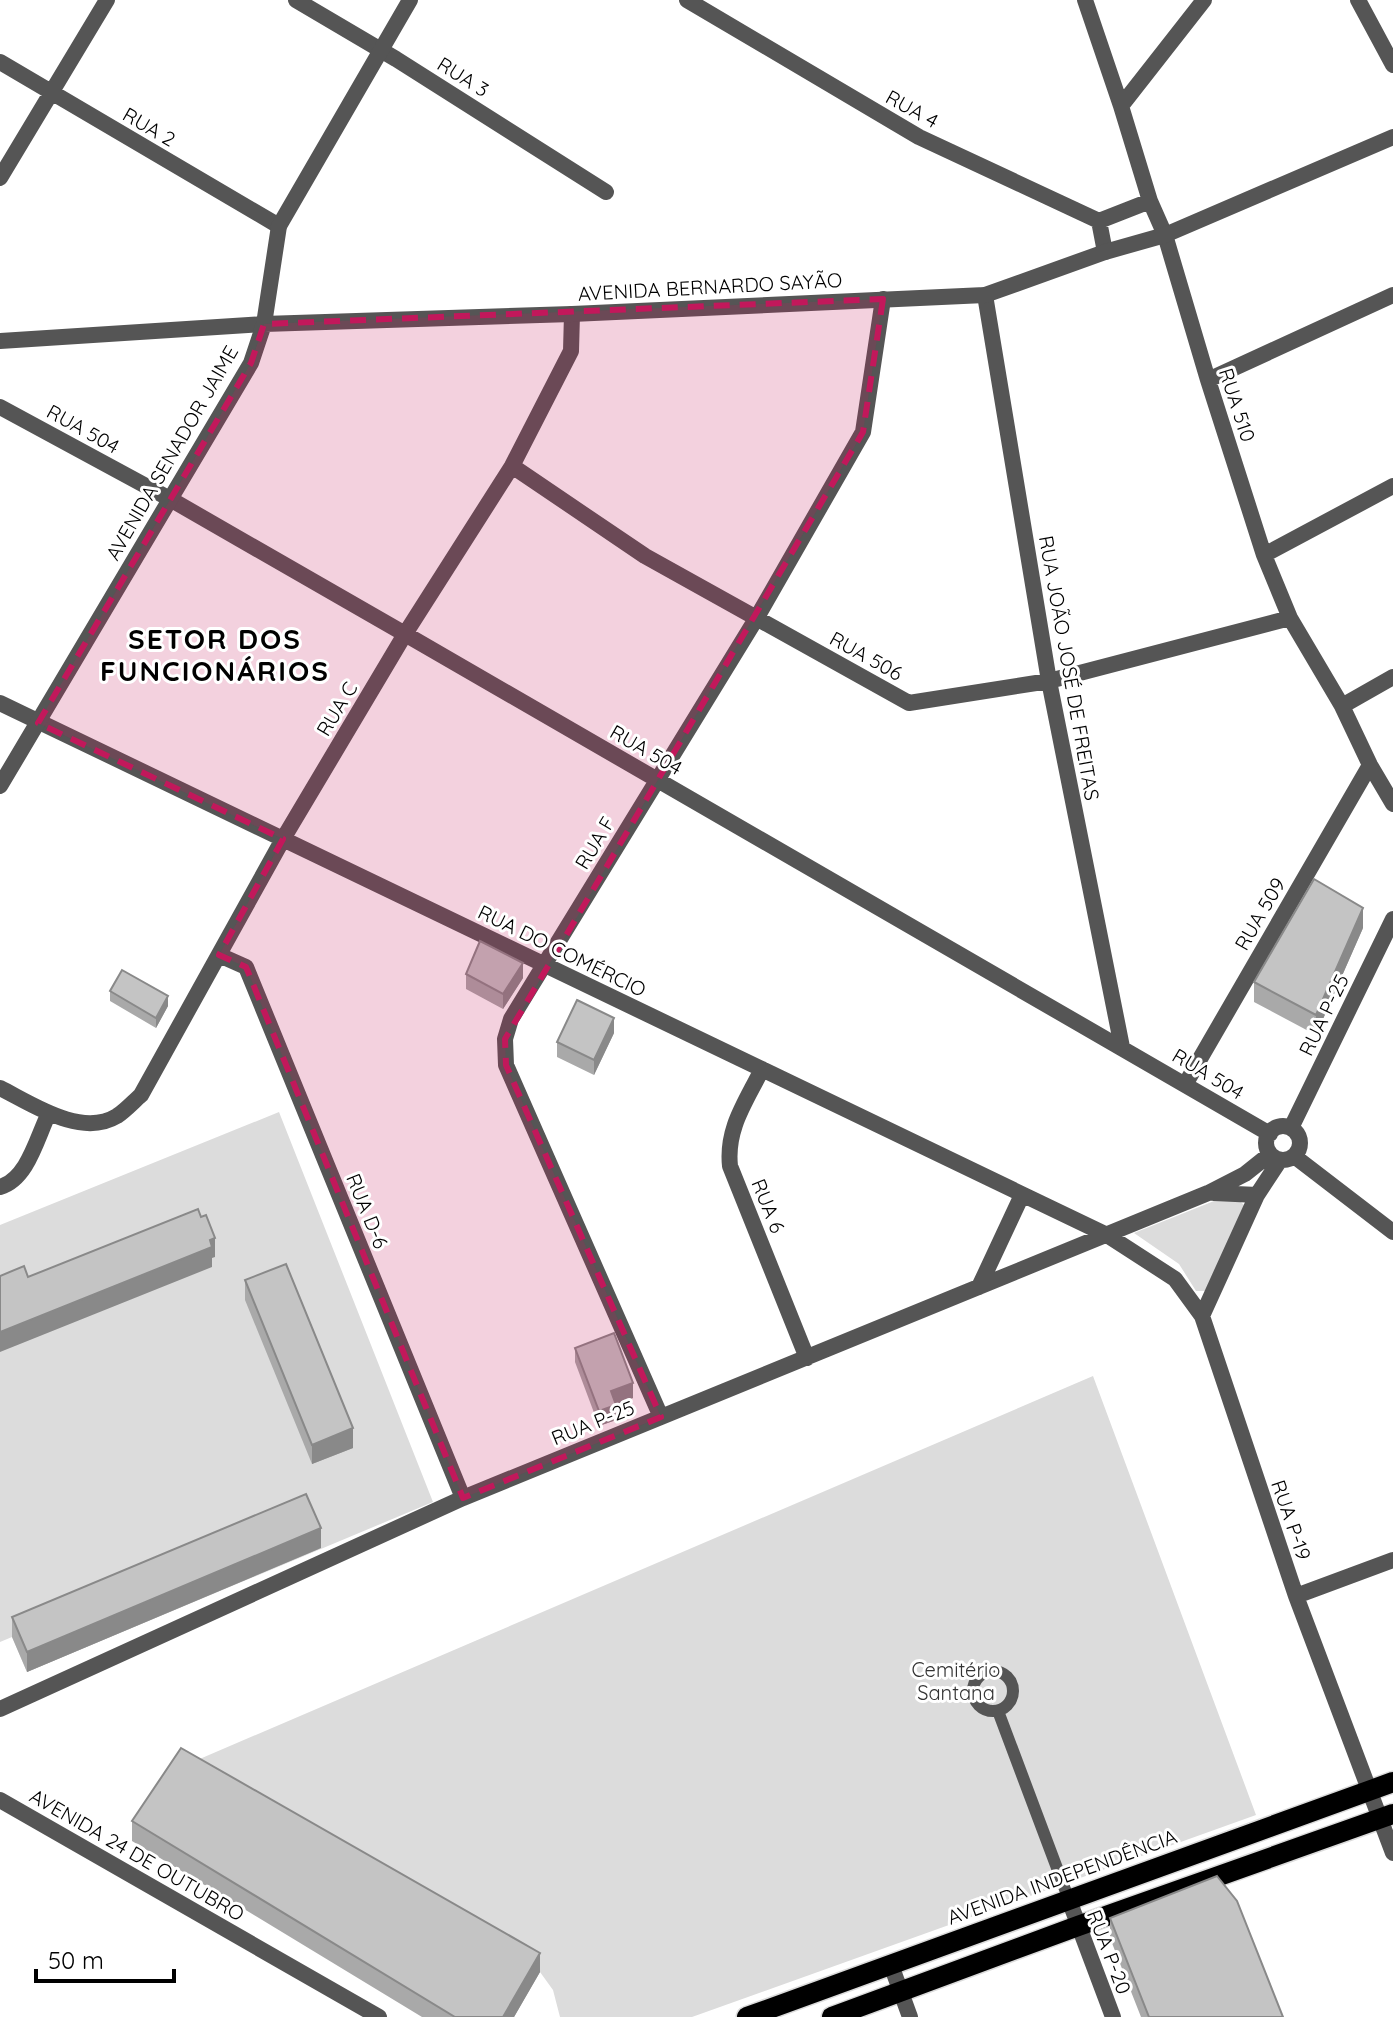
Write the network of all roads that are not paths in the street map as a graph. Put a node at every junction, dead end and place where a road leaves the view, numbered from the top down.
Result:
1 (107, 0) edge
2 (296, 0) edge
3 (410, 0) edge
4 (687, 0) edge
5 (1085, 0) edge
6 (1204, 0) edge
7 (1358, 0) edge
8 (381, 50) junction
9 (0, 62) edge
10 (1393, 65) edge
11 (52, 93) junction
12 (1121, 106) junction
13 (1393, 137) edge
14 (0, 178) edge
15 (606, 192) dead end
16 (1150, 201) junction
17 (1099, 221) junction
18 (279, 226) junction
19 (1165, 235) junction
20 (1105, 252) junction
21 (985, 295) junction
22 (1393, 295) edge
23 (883, 299) junction
24 (572, 314) junction
25 (264, 324) junction
26 (0, 341) edge
27 (1208, 380) junction
28 (0, 407) edge
29 (512, 466) junction
30 (1393, 486) edge
31 (170, 499) junction
32 (1264, 555) junction
33 (1290, 618) junction
34 (756, 619) junction
35 (405, 634) junction
36 (1393, 677) edge
37 (1049, 681) junction
38 (0, 703) edge
39 (1342, 706) junction
40 (38, 723) junction
41 (1370, 765) junction
42 (657, 780) junction
43 (0, 786) edge
44 (1393, 804) edge
45 (283, 839) junction
46 (1393, 919) edge
47 (219, 955) junction
48 (544, 964) junction
49 (1122, 1047) junction
50 (762, 1069) junction
51 (1186, 1083) junction
52 (0, 1088) edge
53 (49, 1113) junction
54 (1291, 1128) junction
55 (1270, 1134) junction
56 (1281, 1157) junction
57 (0, 1187) edge
58 (1208, 1193) junction
59 (1022, 1195) junction
60 (1257, 1195) junction
61 (1393, 1232) edge
62 (1107, 1235) junction
63 (979, 1287) junction
64 (1202, 1316) junction
65 (807, 1358) junction
66 (661, 1417) junction
67 (463, 1498) junction
68 (1393, 1560) edge
69 (1296, 1596) junction
70 (0, 1709) edge
71 (998, 1711) dead end
72 (1393, 1782) edge
73 (1370, 1791) junction
74 (0, 1800) edge
75 (1387, 1817) edge
76 (1393, 1853) edge
77 (1069, 1900) junction
78 (1078, 1926) junction
79 (891, 1965) junction
80 (901, 1991) junction
81 (379, 2017) edge
82 (747, 2017) edge
83 (832, 2017) edge
84 (910, 2017) edge
85 (1113, 2017) edge

1 - 11 street
2 - 8 street, RUA 3
3 - 8 street, AVENIDA SENADOR JAIME
4 - 17 street, RUA 4
5 - 12 street, RUA 510
6 - 12 street
7 - 10 street
8 - 15 street, RUA 3
8 - 18 street, AVENIDA SENADOR JAIME
9 - 11 street, RUA 2
11 - 14 street
11 - 18 street, RUA 2
12 - 16 street, RUA 510
13 - 19 street, AVENIDA BERNARDO SAYÃO
16 - 17 street
16 - 19 street, RUA 510
17 - 20 street
18 - 25 street, AVENIDA SENADOR JAIME
19 - 20 street, AVENIDA BERNARDO SAYÃO
19 - 27 street, RUA 510
20 - 21 street, AVENIDA BERNARDO SAYÃO
21 - 23 street, AVENIDA BERNARDO SAYÃO
21 - 37 street, RUA JOÃO JOSÉ DE FREITAS
22 - 27 street
23 - 24 street, AVENIDA BERNARDO SAYÃO
23 - 34 street, RUA F
24 - 25 street, AVENIDA BERNARDO SAYÃO
24 - 29 street, RUA C
25 - 26 street, AVENIDA BERNARDO SAYÃO
25 - 31 street, AVENIDA SENADOR JAIME
27 - 32 street, RUA 510
28 - 31 street, RUA 504
29 - 34 street, RUA 506
29 - 35 street, RUA C
30 - 32 street
31 - 35 street, RUA 504
31 - 40 street, AVENIDA SENADOR JAIME
32 - 33 street, RUA 510
33 - 37 street, RUA 506
33 - 39 street, RUA 510
34 - 37 street, RUA 506
34 - 42 street, RUA F
35 - 42 street, RUA 504
35 - 45 street, RUA C
36 - 39 street
37 - 49 street, RUA JOÃO JOSÉ DE FREITAS
38 - 40 street, RUA DO COMÉRCIO
39 - 41 street, RUA 510
40 - 43 street, AVENIDA SENADOR JAIME
40 - 45 street, RUA DO COMÉRCIO
41 - 44 street, RUA 510
41 - 51 street, RUA 509
42 - 48 street, RUA F
42 - 49 street, RUA 504
45 - 47 street, RUA C
45 - 48 street, RUA DO COMÉRCIO
46 - 54 street, RUA P-25
47 - 53 street, RUA C
47 - 67 street, RUA D-6
48 - 50 street, RUA DO COMÉRCIO
48 - 66 street, RUA F
49 - 51 street, RUA 504
50 - 59 street, RUA DO COMÉRCIO
50 - 65 street, RUA 6
51 - 55 street, RUA 504
52 - 53 street
53 - 57 street
54 - 55 street
54 - 56 street
55 - 56 street
56 - 58 street, RUA P-25
56 - 60 street
56 - 61 street
58 - 60 street, RUA P-25
58 - 62 street, RUA P-25
59 - 62 street, RUA DO COMÉRCIO
59 - 63 street
60 - 64 street
62 - 63 street, RUA P-25
62 - 64 street, RUA P-19
63 - 65 street, RUA P-25
64 - 69 street, RUA P-19
65 - 66 street, RUA P-25
66 - 67 street, RUA P-25
67 - 70 street, RUA P-25
68 - 69 street
69 - 73 street, RUA P-19
71 - 77 street
72 - 73 main road, AVENIDA INDEPENDÊNCIA
73 - 75 street, RUA P-19
73 - 77 main road, AVENIDA INDEPENDÊNCIA
74 - 81 street, AVENIDA 24 DE OUTUBRO
75 - 76 street, RUA P-19
75 - 78 main road
77 - 78 street, RUA P-20
77 - 79 main road, AVENIDA INDEPENDÊNCIA
78 - 80 main road
78 - 85 street, RUA P-20
79 - 80 street
79 - 82 main road, AVENIDA INDEPENDÊNCIA
80 - 83 main road
80 - 84 street

